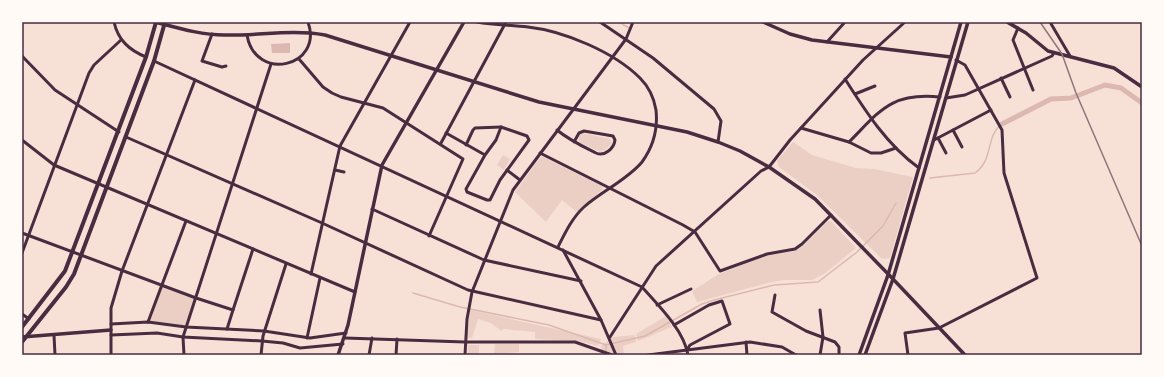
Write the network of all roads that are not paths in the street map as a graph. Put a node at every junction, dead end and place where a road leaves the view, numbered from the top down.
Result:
1 (114, 22) edge
2 (156, 22) edge
3 (308, 22) edge
4 (410, 22) edge
5 (464, 22) edge
6 (476, 22) edge
7 (506, 22) edge
8 (600, 22) edge
9 (633, 22) edge
10 (763, 22) edge
11 (844, 22) edge
12 (905, 22) edge
13 (961, 22) edge
14 (968, 22) edge
15 (1007, 22) edge
16 (1050, 22) edge
17 (165, 23) edge
18 (504, 26) junction
19 (1018, 28) junction
20 (310, 33) junction
21 (212, 34) junction
22 (247, 35) junction
23 (121, 40) junction
24 (626, 40) junction
25 (827, 42) junction
26 (876, 48) junction
27 (1054, 53) junction
28 (22, 56) edge
29 (392, 56) junction
30 (1070, 56) junction
31 (146, 57) junction
32 (951, 57) junction
33 (299, 58) junction
34 (612, 58) junction
35 (956, 60) junction
36 (154, 61) junction
37 (271, 64) junction
38 (226, 66) dead end
39 (1024, 68) junction
40 (436, 70) junction
41 (1002, 78) junction
42 (845, 79) junction
43 (195, 80) junction
44 (474, 81) junction
45 (875, 86) dead end
46 (1142, 87) edge
47 (979, 88) junction
48 (1033, 90) dead end
49 (855, 94) junction
50 (940, 97) junction
51 (1010, 97) dead end
52 (946, 98) junction
53 (365, 103) junction
54 (77, 105) junction
55 (257, 108) junction
56 (572, 109) junction
57 (991, 110) junction
58 (872, 120) junction
59 (406, 121) junction
60 (656, 126) junction
61 (501, 127) junction
62 (801, 128) junction
63 (557, 130) junction
64 (953, 130) junction
65 (118, 132) junction
66 (446, 133) junction
67 (126, 137) junction
68 (938, 138) junction
69 (22, 140) edge
70 (934, 140) junction
71 (574, 142) junction
72 (718, 142) junction
73 (849, 142) junction
74 (441, 143) junction
75 (466, 145) junction
76 (340, 146) junction
77 (962, 147) dead end
78 (896, 148) junction
79 (540, 153) junction
80 (946, 153) dead end
81 (166, 154) junction
82 (485, 156) junction
83 (54, 165) junction
84 (382, 165) junction
85 (770, 166) junction
86 (919, 168) junction
87 (335, 170) junction
88 (507, 170) junction
89 (344, 172) dead end
90 (520, 180) junction
91 (99, 184) junction
92 (233, 185) junction
93 (610, 187) junction
94 (107, 188) junction
95 (446, 195) junction
96 (148, 204) junction
97 (372, 209) junction
98 (831, 215) junction
99 (500, 220) junction
100 (186, 221) junction
101 (322, 223) junction
102 (695, 232) junction
103 (22, 233) edge
104 (217, 233) junction
105 (28, 235) junction
106 (429, 236) junction
107 (366, 243) junction
108 (558, 247) junction
109 (253, 249) junction
110 (563, 250) junction
111 (73, 251) junction
112 (22, 253) edge
113 (82, 255) junction
114 (484, 260) junction
115 (286, 264) junction
116 (122, 271) junction
117 (311, 274) junction
118 (888, 275) junction
119 (320, 278) junction
120 (893, 279) junction
121 (580, 281) junction
122 (161, 285) junction
123 (642, 287) junction
124 (690, 289) dead end
125 (355, 292) junction
126 (472, 292) junction
127 (775, 295) dead end
128 (196, 298) junction
129 (657, 305) junction
130 (233, 310) junction
131 (820, 310) dead end
132 (22, 314) edge
133 (29, 319) junction
134 (601, 320) junction
135 (148, 322) junction
136 (111, 324) junction
137 (673, 324) junction
138 (22, 327) edge
139 (186, 327) junction
140 (939, 328) junction
141 (227, 329) junction
142 (111, 330) junction
143 (264, 331) junction
144 (54, 335) junction
145 (111, 335) junction
146 (345, 335) junction
147 (24, 337) edge
148 (183, 337) junction
149 (823, 337) junction
150 (307, 338) junction
151 (372, 338) junction
152 (610, 338) junction
153 (397, 340) junction
154 (262, 341) junction
155 (22, 342) edge
156 (465, 342) junction
157 (746, 342) junction
158 (342, 344) junction
159 (687, 350) junction
160 (611, 354) edge
161 (793, 354) edge
162 (55, 355) edge
163 (112, 355) edge
164 (184, 355) edge
165 (262, 355) edge
166 (338, 355) edge
167 (369, 355) edge
168 (396, 355) edge
169 (465, 355) edge
170 (616, 355) edge
171 (648, 355) edge
172 (688, 355) edge
173 (747, 355) edge
174 (820, 355) edge
175 (839, 355) edge
176 (859, 355) edge
177 (865, 355) edge
178 (908, 355) edge
179 (965, 355) edge

1 - 23 street
2 - 17 street
2 - 31 main road
3 - 20 street
4 - 29 street
5 - 40 street
6 - 18 street
7 - 18 street
8 - 24 street
9 - 24 street
10 - 25 street
11 - 25 street
12 - 26 street
13 - 32 street
14 - 35 street
15 - 19 street
16 - 30 street
17 - 21 street
17 - 36 main road
18 - 34 street
18 - 44 street
19 - 27 street
19 - 39 street
20 - 22 street
20 - 29 street
20 - 33 street
21 - 22 street
21 - 38 street
22 - 37 street
23 - 31 street
23 - 54 street
24 - 34 street
24 - 72 street
25 - 26 street
26 - 32 street
26 - 42 street
27 - 30 street
27 - 39 street
28 - 54 street
29 - 40 street
29 - 53 street
30 - 46 street
31 - 65 main road
32 - 50 street
33 - 37 street
33 - 53 street
34 - 56 street
34 - 60 street
35 - 47 street
35 - 52 street
36 - 43 street
36 - 67 main road
37 - 55 street
39 - 41 street
39 - 48 street
40 - 44 street
40 - 59 street
41 - 47 street
41 - 51 street
42 - 49 street
42 - 62 street
43 - 55 street
43 - 81 street
44 - 56 street
44 - 66 street
45 - 49 street
47 - 52 street
47 - 57 street
49 - 58 street
50 - 58 street
50 - 86 street
52 - 70 street
53 - 59 street
53 - 76 street
54 - 65 street
54 - 83 street
55 - 76 street
55 - 92 street
56 - 60 street
56 - 63 street
57 - 64 street
57 - 140 street
58 - 73 street
58 - 78 street
59 - 74 street
59 - 84 street
60 - 72 street
60 - 93 street
61 - 75 street
61 - 82 street
61 - 88 street
62 - 73 street
62 - 85 street
63 - 71 street
63 - 79 street
64 - 68 street
64 - 77 street
65 - 91 main road
66 - 74 street
66 - 75 street
67 - 81 street
67 - 94 main road
68 - 70 street
68 - 80 street
69 - 83 street
70 - 120 street
71 - 71 street
72 - 85 street
73 - 78 street
74 - 95 street
75 - 82 street
76 - 84 street
76 - 87 street
78 - 86 street
79 - 90 street
79 - 93 street
81 - 92 street
81 - 96 street
82 - 88 street
83 - 91 street
83 - 105 street
84 - 95 street
84 - 97 street
85 - 98 street
85 - 102 street
86 - 118 street
87 - 89 street
87 - 101 street
88 - 90 street
90 - 99 street
91 - 94 street
91 - 111 main road
92 - 101 street
92 - 104 street
93 - 102 street
93 - 108 street
94 - 96 street
94 - 113 main road
95 - 99 street
95 - 106 street
96 - 100 street
96 - 116 street
97 - 106 street
97 - 107 street
98 - 102 street
98 - 118 street
99 - 108 street
99 - 114 street
100 - 104 street
100 - 122 street
101 - 107 street
101 - 117 street
102 - 123 street
103 - 105 street
104 - 109 street
104 - 128 street
105 - 111 street
105 - 112 street
106 - 114 street
107 - 125 street
107 - 126 street
108 - 110 street
109 - 115 street
109 - 130 street
110 - 121 street
110 - 123 street
111 - 113 street
111 - 133 main road
113 - 116 street
113 - 147 main road
114 - 121 street
114 - 126 street
115 - 117 street
115 - 143 street
116 - 122 street
116 - 136 street
117 - 119 street
118 - 120 street
118 - 176 street
119 - 125 street
119 - 150 street
120 - 140 street
120 - 177 street
121 - 134 street
122 - 128 street
122 - 135 street
123 - 129 street
123 - 152 street
124 - 129 street
125 - 146 street
126 - 134 street
126 - 156 street
127 - 149 street
128 - 130 street
128 - 139 street
129 - 137 street
130 - 141 street
131 - 149 street
132 - 133 street
133 - 138 main road
134 - 152 street
135 - 136 street
135 - 139 street
136 - 142 street
137 - 159 street
137 - 159 street
139 - 141 street
139 - 148 street
140 - 178 street
140 - 179 street
141 - 143 street
142 - 144 street
142 - 145 street
143 - 150 street
143 - 154 street
144 - 147 street
144 - 162 street
145 - 148 street
145 - 163 street
146 - 150 street
146 - 151 street
146 - 158 street
147 - 155 main road
148 - 154 street
148 - 164 street
149 - 174 street
149 - 175 street
151 - 153 street
151 - 167 street
152 - 170 street
153 - 156 street
153 - 168 street
154 - 158 street
154 - 165 street
156 - 160 street
156 - 169 street
157 - 159 street
157 - 161 street
157 - 173 street
158 - 166 street
159 - 171 street
159 - 172 street

